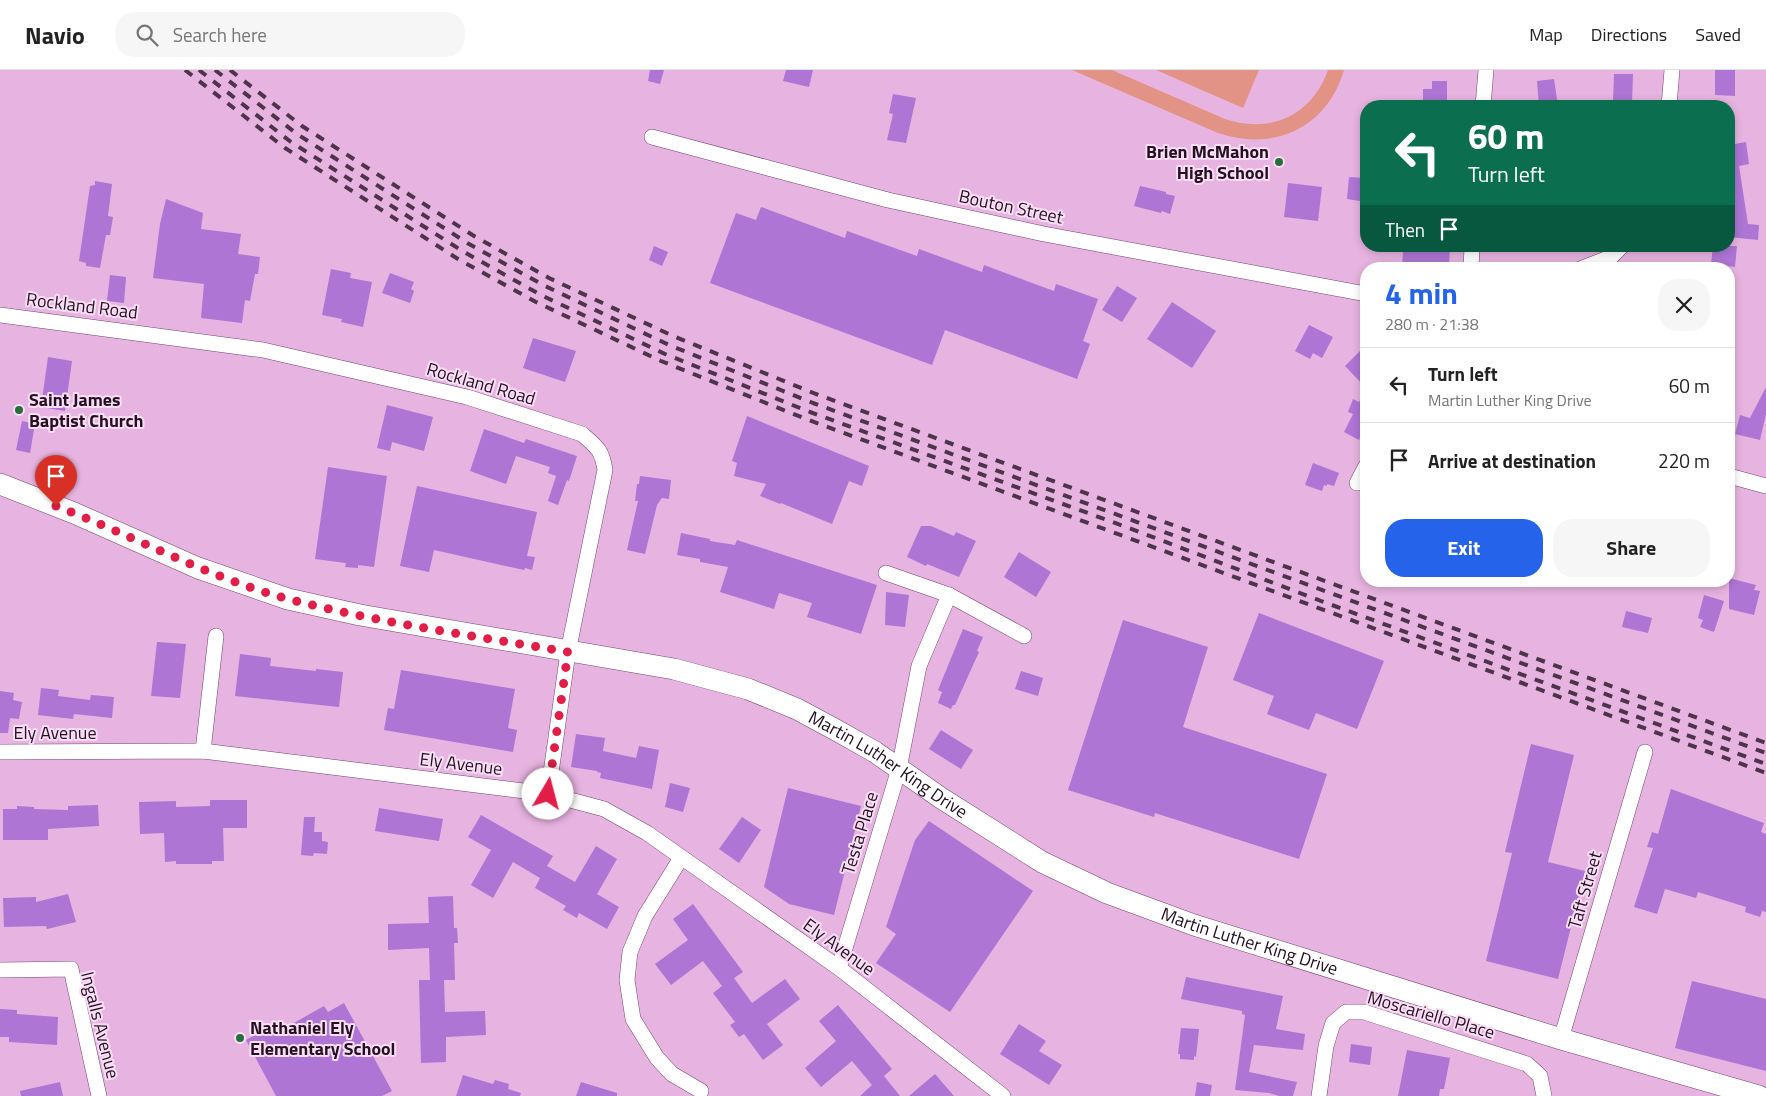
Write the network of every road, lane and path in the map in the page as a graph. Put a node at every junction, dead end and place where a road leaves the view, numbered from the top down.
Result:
1 (1486, 70) edge
2 (1672, 70) edge
3 (1484, 100) edge
4 (1670, 100) edge
5 (652, 137) dead end
6 (1616, 252) edge
7 (1598, 262) edge
8 (1360, 293) edge
9 (0, 315) edge
10 (1360, 477) edge
11 (1735, 478) edge
12 (1357, 483) dead end
13 (0, 484) edge
14 (1766, 486) edge
15 (886, 573) dead end
16 (949, 595) junction
17 (216, 636) dead end
18 (1024, 636) dead end
19 (568, 652) junction
20 (204, 751) junction
21 (0, 752) edge
22 (1645, 752) dead end
23 (899, 769) junction
24 (548, 794) junction
25 (681, 858) junction
26 (839, 968) junction
27 (0, 970) edge
28 (1561, 1038) junction
29 (701, 1091) dead end
30 (1722, 1091) edge
31 (99, 1096) edge
32 (1003, 1096) edge
33 (1319, 1096) edge
34 (1544, 1096) edge
35 (1759, 1096) edge

1 - 3 street
2 - 4 street
5 - 8 street, Bouton Street
6 - 7 street
9 - 19 street, Rockland Road
10 - 12 street
11 - 14 street
13 - 19 main road, Martin Luther King Drive
15 - 16 street
16 - 18 street
16 - 23 street, Testa Place
17 - 20 street
19 - 23 main road, Martin Luther King Drive
19 - 24 street, Rockland Road
20 - 21 street, Ely Avenue
20 - 24 street, Ely Avenue
22 - 28 street, Taft Street
23 - 26 street, Testa Place
23 - 28 main road, Martin Luther King Drive
24 - 25 street, Ely Avenue
25 - 26 street, Ely Avenue
25 - 29 street
26 - 32 street, Ely Avenue
27 - 31 street, Ingalls Avenue
28 - 30 main road, Martin Luther King Drive
30 - 35 main road, Martin Luther King Drive
33 - 34 street, Moscariello Place

